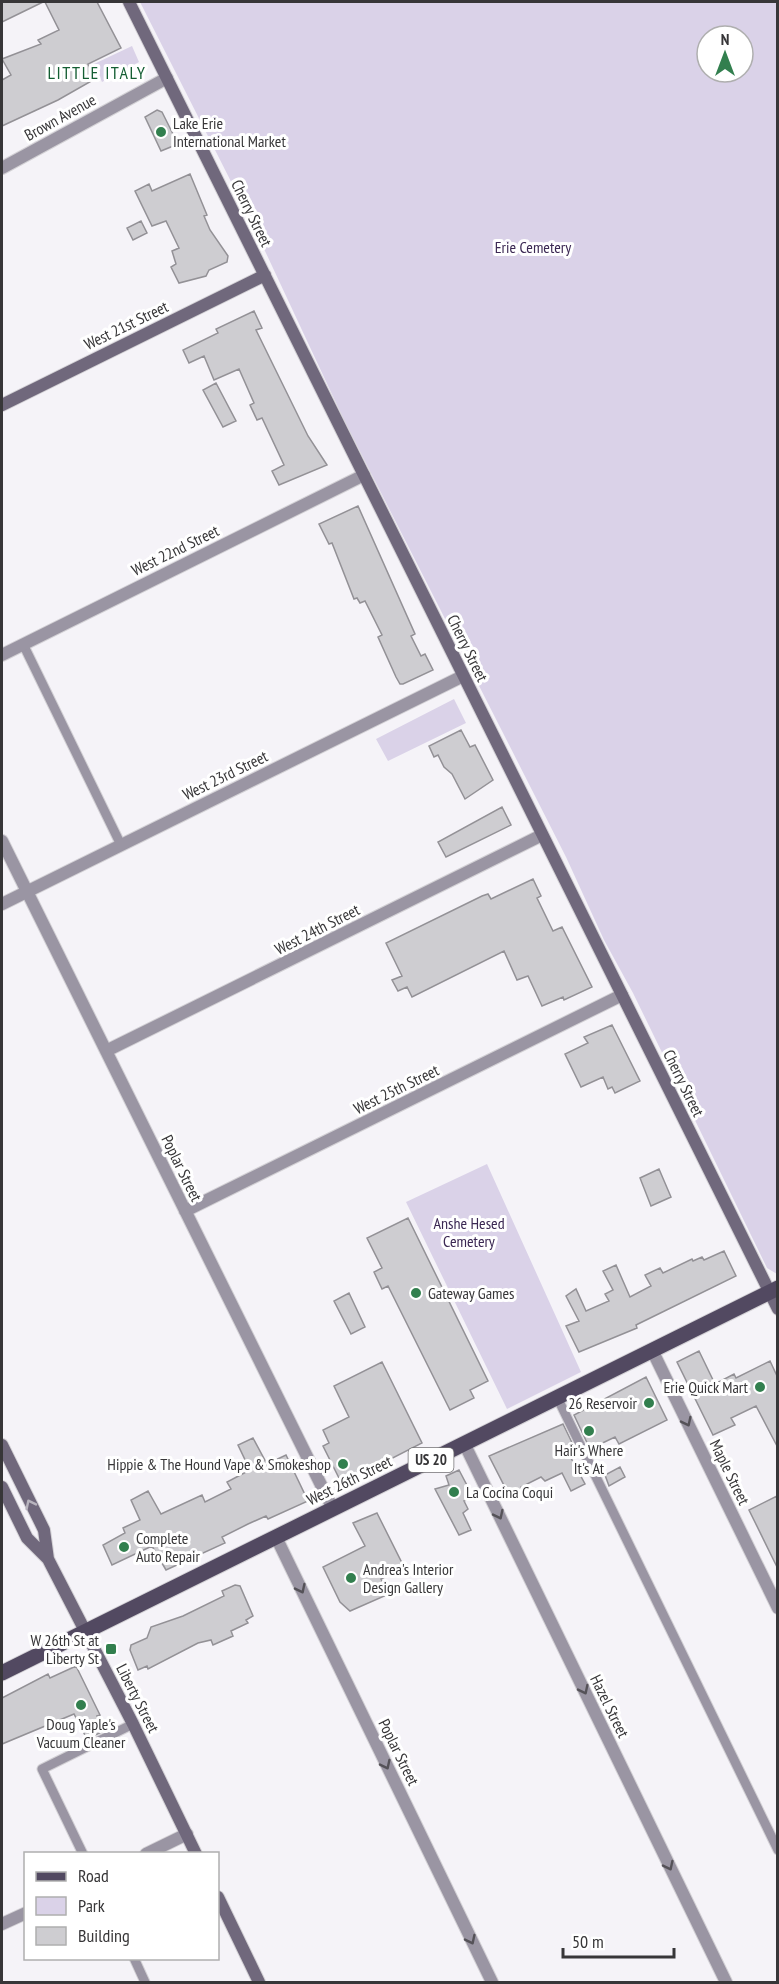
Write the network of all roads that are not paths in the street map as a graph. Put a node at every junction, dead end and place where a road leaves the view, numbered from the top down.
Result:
1 (129, 2) edge
2 (167, 78) junction
3 (2, 168) edge
4 (265, 275) junction
5 (2, 405) edge
6 (364, 475) junction
7 (23, 644) junction
8 (2, 655) edge
9 (463, 676) junction
10 (542, 835) junction
11 (2, 841) edge
12 (122, 845) junction
13 (26, 892) junction
14 (2, 904) edge
15 (622, 995) junction
16 (106, 1051) junction
17 (185, 1211) junction
18 (773, 1290) edge
19 (777, 1309) edge
20 (652, 1350) junction
21 (557, 1397) junction
22 (464, 1443) junction
23 (2, 1445) edge
24 (2, 1487) edge
25 (333, 1509) junction
26 (276, 1537) junction
27 (48, 1559) junction
28 (777, 1608) edge
29 (85, 1632) junction
30 (2, 1673) edge
31 (133, 1724) junction
32 (187, 1834) junction
33 (777, 1850) edge
34 (82, 1852) edge
35 (150, 1852) edge
36 (195, 1852) edge
37 (219, 1899) edge
38 (24, 1913) edge
39 (2, 1924) edge
40 (134, 1960) edge
41 (145, 1983) edge
42 (259, 1983) edge
43 (492, 1983) edge
44 (726, 1983) edge

1 - 2 street, Cherry Street
2 - 3 street, Brown Avenue
2 - 4 street, Cherry Street
4 - 5 street, West 21st Street
4 - 6 street, Cherry Street
6 - 7 street, West 22nd Street
6 - 9 street, Cherry Street
7 - 8 street, West 22nd Street
7 - 12 lane
9 - 10 street, Cherry Street
9 - 12 street, West 23rd Street
10 - 15 street, Cherry Street
10 - 16 street, West 24th Street
11 - 13 street, Poplar Street
12 - 13 street, West 23rd Street
13 - 14 street, West 23rd Street
13 - 16 street, Poplar Street
15 - 17 street, West 25th Street
15 - 18 street, Cherry Street
16 - 17 street, Poplar Street
17 - 25 street, Poplar Street
18 - 19 street, Cherry Street
18 - 20 main road, West 26th Street / US 20
20 - 21 main road, West 26th Street / US 20
20 -> 28 street, Maple Street
21 - 22 main road, West 26th Street / US 20
21 - 33 lane
22 - 25 main road, West 26th Street / US 20
22 -> 44 street, Hazel Street
27 -> 23 street, Liberty Street
24 - 27 street, Liberty Street
25 - 26 main road, West 26th Street / US 20
26 - 29 main road, West 26th Street / US 20
26 -> 43 street, Poplar Street
27 - 29 street, Liberty Street
29 - 30 main road, West 26th Street / US 20
29 - 31 street, Liberty Street
31 - 32 street, Liberty Street
31 - 34 lane
32 - 35 street
32 - 36 street, Liberty Street
37 - 42 street
38 - 39 street
40 - 41 lane

